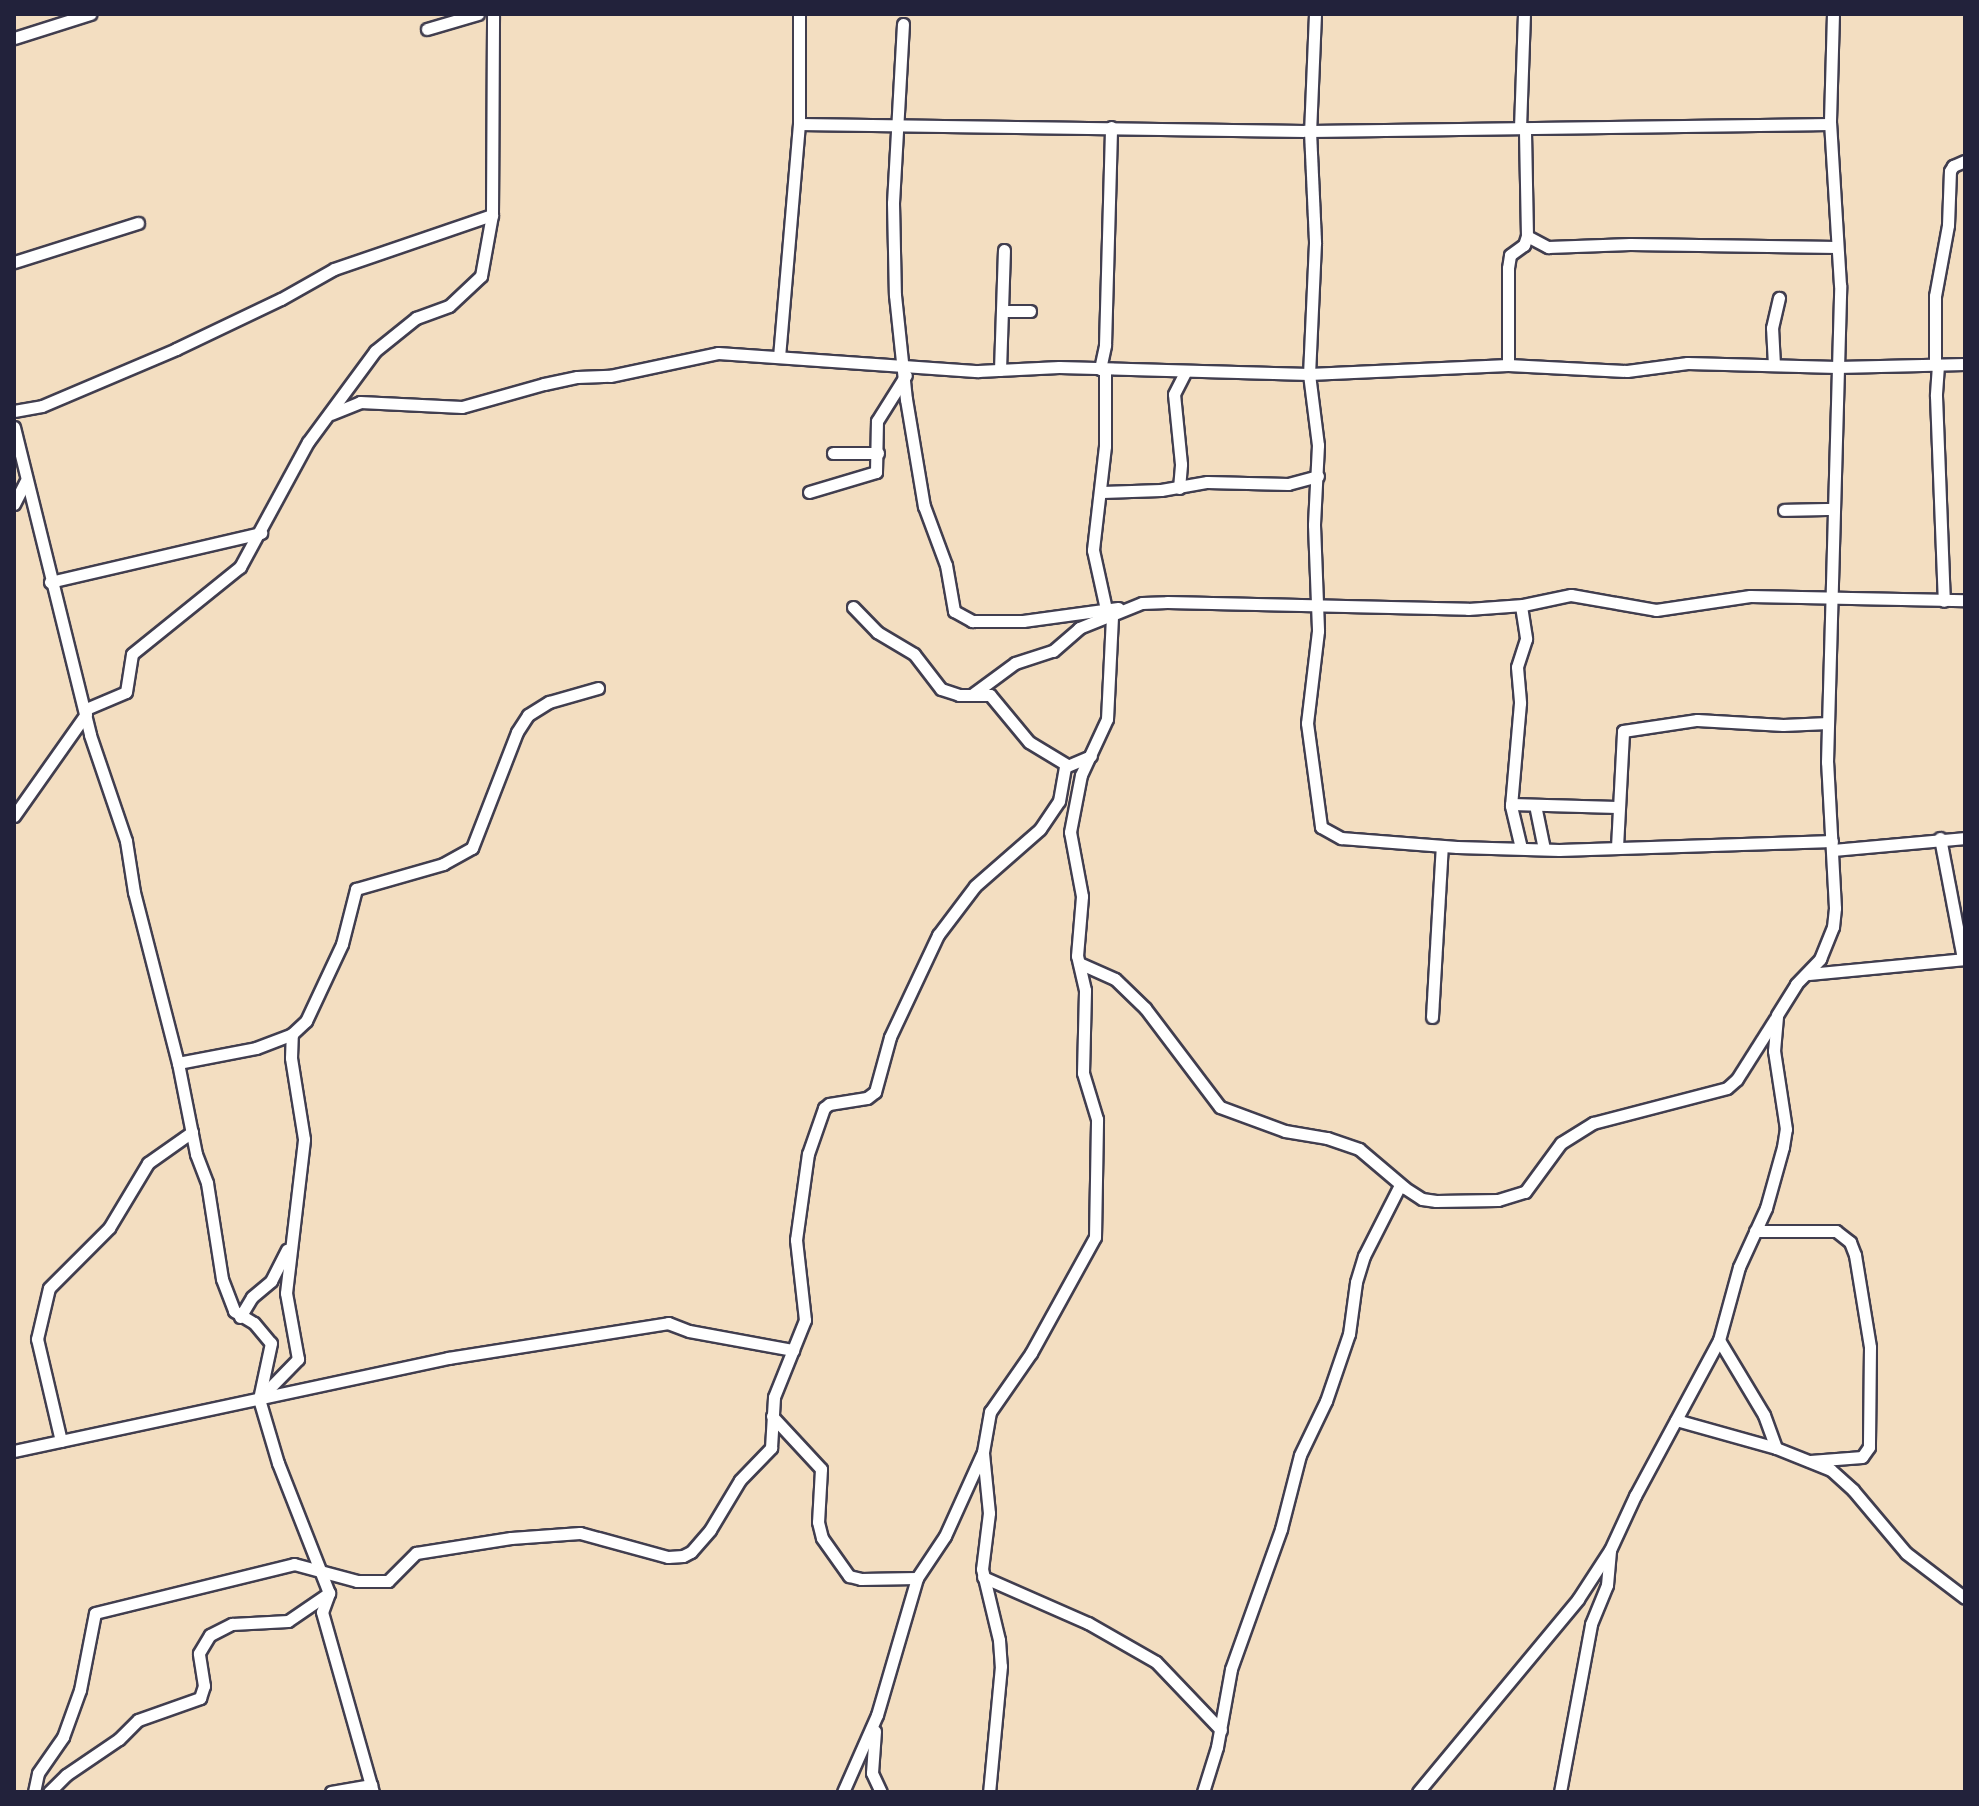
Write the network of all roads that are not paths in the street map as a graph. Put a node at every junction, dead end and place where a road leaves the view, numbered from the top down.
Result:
1 (90, 14) edge
2 (478, 14) edge
3 (493, 14) edge
4 (799, 14) edge
5 (1315, 14) edge
6 (1524, 14) edge
7 (1833, 14) edge
8 (903, 24) dead end
9 (427, 29) dead end
10 (14, 38) edge
11 (799, 124) junction
12 (1830, 124) junction
13 (899, 126) junction
14 (1111, 127) junction
15 (1523, 128) junction
16 (1310, 131) junction
17 (1965, 161) edge
18 (492, 215) junction
19 (138, 223) dead end
20 (1527, 236) junction
21 (1837, 247) junction
22 (1004, 250) dead end
23 (14, 262) edge
24 (1779, 298) dead end
25 (1004, 311) junction
26 (1030, 311) dead end
27 (779, 357) junction
28 (1965, 364) edge
29 (1508, 365) junction
30 (1774, 365) junction
31 (1936, 365) junction
32 (1837, 367) junction
33 (904, 370) junction
34 (1000, 370) junction
35 (1103, 370) junction
36 (1185, 372) junction
37 (1309, 374) junction
38 (14, 411) edge
39 (331, 414) junction
40 (15, 433) edge
41 (833, 453) dead end
42 (878, 453) junction
43 (1318, 476) junction
44 (25, 482) junction
45 (1179, 488) junction
46 (809, 492) dead end
47 (1102, 492) junction
48 (14, 504) edge
49 (1833, 509) junction
50 (1784, 510) dead end
51 (261, 533) junction
52 (50, 582) junction
53 (1832, 600) junction
54 (1965, 600) edge
55 (1944, 601) junction
56 (1317, 606) junction
57 (1521, 606) junction
58 (853, 607) dead end
59 (1109, 612) junction
60 (598, 688) dead end
61 (973, 694) junction
62 (86, 712) junction
63 (1828, 723) junction
64 (1091, 756) junction
65 (1067, 765) junction
66 (1511, 804) junction
67 (1535, 805) junction
68 (1617, 807) junction
69 (14, 816) edge
70 (1940, 838) junction
71 (1965, 838) edge
72 (1442, 846) junction
73 (1833, 846) junction
74 (1617, 847) junction
75 (1521, 848) junction
76 (1544, 849) junction
77 (1964, 959) edge
78 (1079, 963) junction
79 (1809, 974) junction
80 (1777, 1015) junction
81 (1432, 1017) dead end
82 (292, 1034) junction
83 (178, 1063) junction
84 (192, 1132) junction
85 (1400, 1185) junction
86 (1755, 1231) junction
87 (290, 1246) junction
88 (240, 1317) junction
89 (1719, 1340) junction
90 (793, 1350) junction
91 (259, 1399) junction
92 (772, 1416) junction
93 (1676, 1420) junction
94 (61, 1441) junction
95 (1776, 1448) junction
96 (14, 1451) edge
97 (983, 1452) junction
98 (1810, 1461) junction
99 (1610, 1550) junction
100 (320, 1573) junction
101 (983, 1577) junction
102 (917, 1578) junction
103 (329, 1593) junction
104 (1965, 1598) edge
105 (877, 1715) junction
106 (1221, 1730) junction
107 (372, 1788) edge
108 (34, 1792) edge
109 (49, 1792) edge
110 (331, 1792) edge
111 (843, 1792) edge
112 (881, 1792) edge
113 (989, 1792) edge
114 (1203, 1792) edge
115 (1418, 1792) edge
116 (1560, 1792) edge

1 - 10 street
2 - 9 street
3 - 18 street
4 - 11 street
5 - 16 street
6 - 15 street
7 - 12 street
8 - 13 street
11 - 13 street
11 - 27 street
12 - 15 street
12 - 21 street
13 - 14 street
13 - 33 street
14 - 16 street
14 - 35 street
15 - 16 street
15 - 20 street
16 - 37 street
17 - 31 street
18 - 38 street
18 - 39 street
19 - 23 street
20 - 21 street
20 - 29 street
21 - 32 street
22 - 25 street
24 - 30 street
25 - 26 street
25 - 34 street
27 - 33 street
27 - 39 street
28 - 31 street
29 - 30 street
29 - 37 street
30 - 32 street
31 - 32 street
31 - 55 street
32 - 49 street
33 - 34 street
33 - 42 street
33 - 59 street
34 - 35 street
35 - 36 street
35 - 47 street
36 - 37 street
36 - 45 street
37 - 43 street
39 - 51 street
40 - 44 street
41 - 42 street
42 - 46 street
43 - 45 street
43 - 56 street
44 - 48 street
44 - 52 street
45 - 47 street
47 - 59 street
49 - 50 street
49 - 53 street
51 - 52 street
51 - 62 street
52 - 62 street
53 - 55 street
53 - 57 street
53 - 63 street
54 - 55 street
56 - 57 street
56 - 59 street
56 - 72 street
57 - 66 street
58 - 61 street
59 - 61 street
59 - 64 street
60 - 82 street
61 - 65 street
62 - 69 street
62 - 83 street
63 - 68 street
63 - 73 street
64 - 65 street
64 - 78 street
65 - 90 street
66 - 67 street
66 - 75 street
67 - 68 street
67 - 76 street
68 - 74 street
70 - 71 street
70 - 73 street
70 - 77 street
72 - 75 street
72 - 81 street
73 - 74 street
73 - 79 street
74 - 76 street
75 - 76 street
77 - 79 street
78 - 85 street
78 - 97 street
79 - 80 street
80 - 85 street
80 - 86 street
82 - 83 street
82 - 87 street
83 - 84 street
84 - 88 street
84 - 94 street
85 - 106 street
86 - 89 street
86 - 98 street
87 - 88 street
87 - 91 street
88 - 91 street
89 - 93 street
89 - 95 street
90 - 91 street
90 - 92 street
91 - 94 street
91 - 100 street
92 - 100 street
92 - 102 street
93 - 95 street
93 - 99 street
94 - 96 street
95 - 98 street
97 - 101 street
97 - 102 street
98 - 104 street
99 - 115 street
99 - 116 street
100 - 103 street
100 - 108 street
101 - 106 street
101 - 113 street
102 - 105 street
103 - 107 street
103 - 109 street
105 - 111 street
105 - 112 street
106 - 114 street
107 - 110 street

